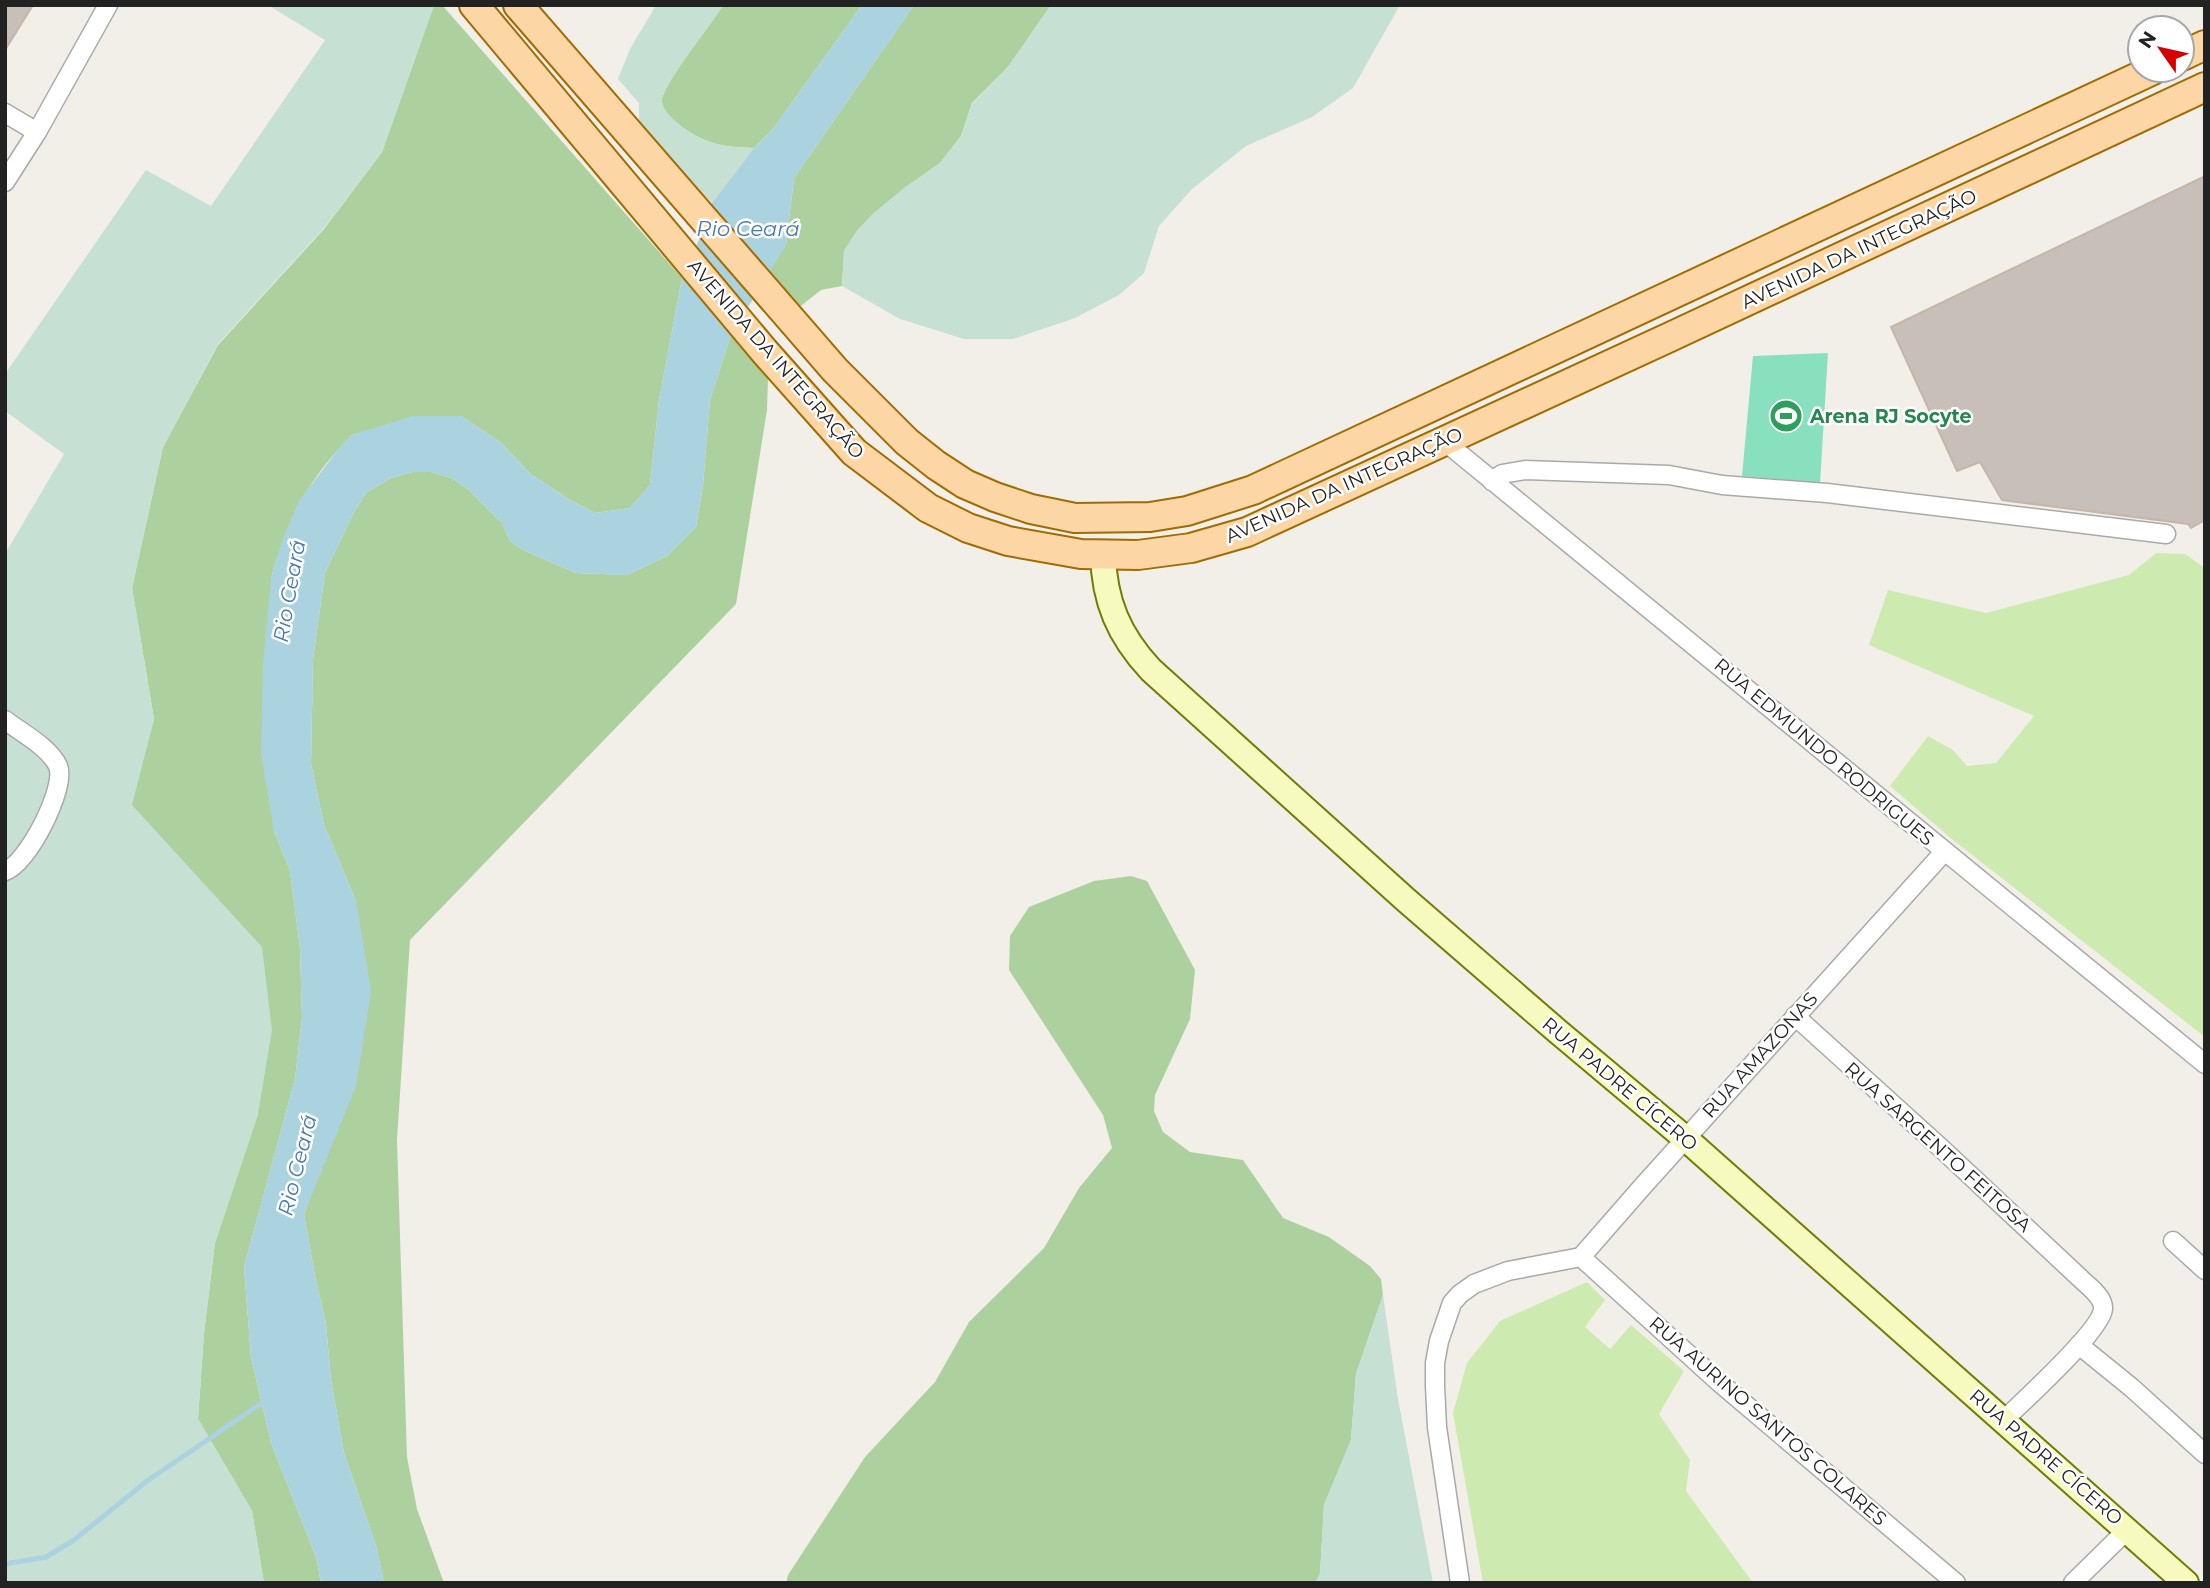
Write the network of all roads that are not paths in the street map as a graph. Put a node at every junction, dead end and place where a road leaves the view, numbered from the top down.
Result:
1 (108, 5) edge
2 (474, 5) edge
3 (518, 5) edge
4 (2126, 83) edge
5 (2205, 87) edge
6 (5, 113) edge
7 (37, 132) junction
8 (5, 182) edge
9 (1362, 440) junction
10 (1444, 441) junction
11 (1379, 471) junction
12 (1492, 481) junction
13 (2166, 534) dead end
14 (1103, 554) junction
15 (5, 720) edge
16 (1944, 852) junction
17 (5, 871) edge
18 (1795, 1016) junction
19 (2205, 1064) edge
20 (1686, 1139) junction
21 (2173, 1241) dead end
22 (1581, 1257) junction
23 (2205, 1270) edge
24 (2079, 1345) junction
25 (2004, 1420) junction
26 (2205, 1454) edge
27 (2128, 1529) junction
28 (1460, 1583) edge
29 (1956, 1583) edge
30 (2073, 1583) edge
31 (2186, 1583) edge

1 - 7 street
2 - 14 main road, AVENIDA DA INTEGRAÇÃO
3 - 9 main road, AVENIDA DA INTEGRAÇÃO
4 - 9 main road, AVENIDA DA INTEGRAÇÃO
5 - 10 main road, AVENIDA DA INTEGRAÇÃO
6 - 7 street
7 - 8 street
9 - 11 main road
10 - 11 main road, AVENIDA DA INTEGRAÇÃO
10 - 12 street, RUA EDMUNDO RODRIGUES
11 - 14 main road, AVENIDA DA INTEGRAÇÃO
12 - 13 street
12 - 16 street, RUA EDMUNDO RODRIGUES
14 - 20 street, RUA PADRE CÍCERO
15 - 17 street
16 - 18 street, RUA AMAZONAS
16 - 19 street, RUA EDMUNDO RODRIGUES
18 - 20 street, RUA AMAZONAS
18 - 24 street, RUA SARGENTO FEITOSA
20 - 22 street, RUA AMAZONAS
20 - 25 street, RUA PADRE CÍCERO
21 - 23 street
22 - 28 street
22 - 29 street, RUA AURINO SANTOS COLARES
24 - 25 street
24 - 26 street
25 - 27 street, RUA PADRE CÍCERO
27 - 30 street
27 - 31 street, RUA PADRE CÍCERO

